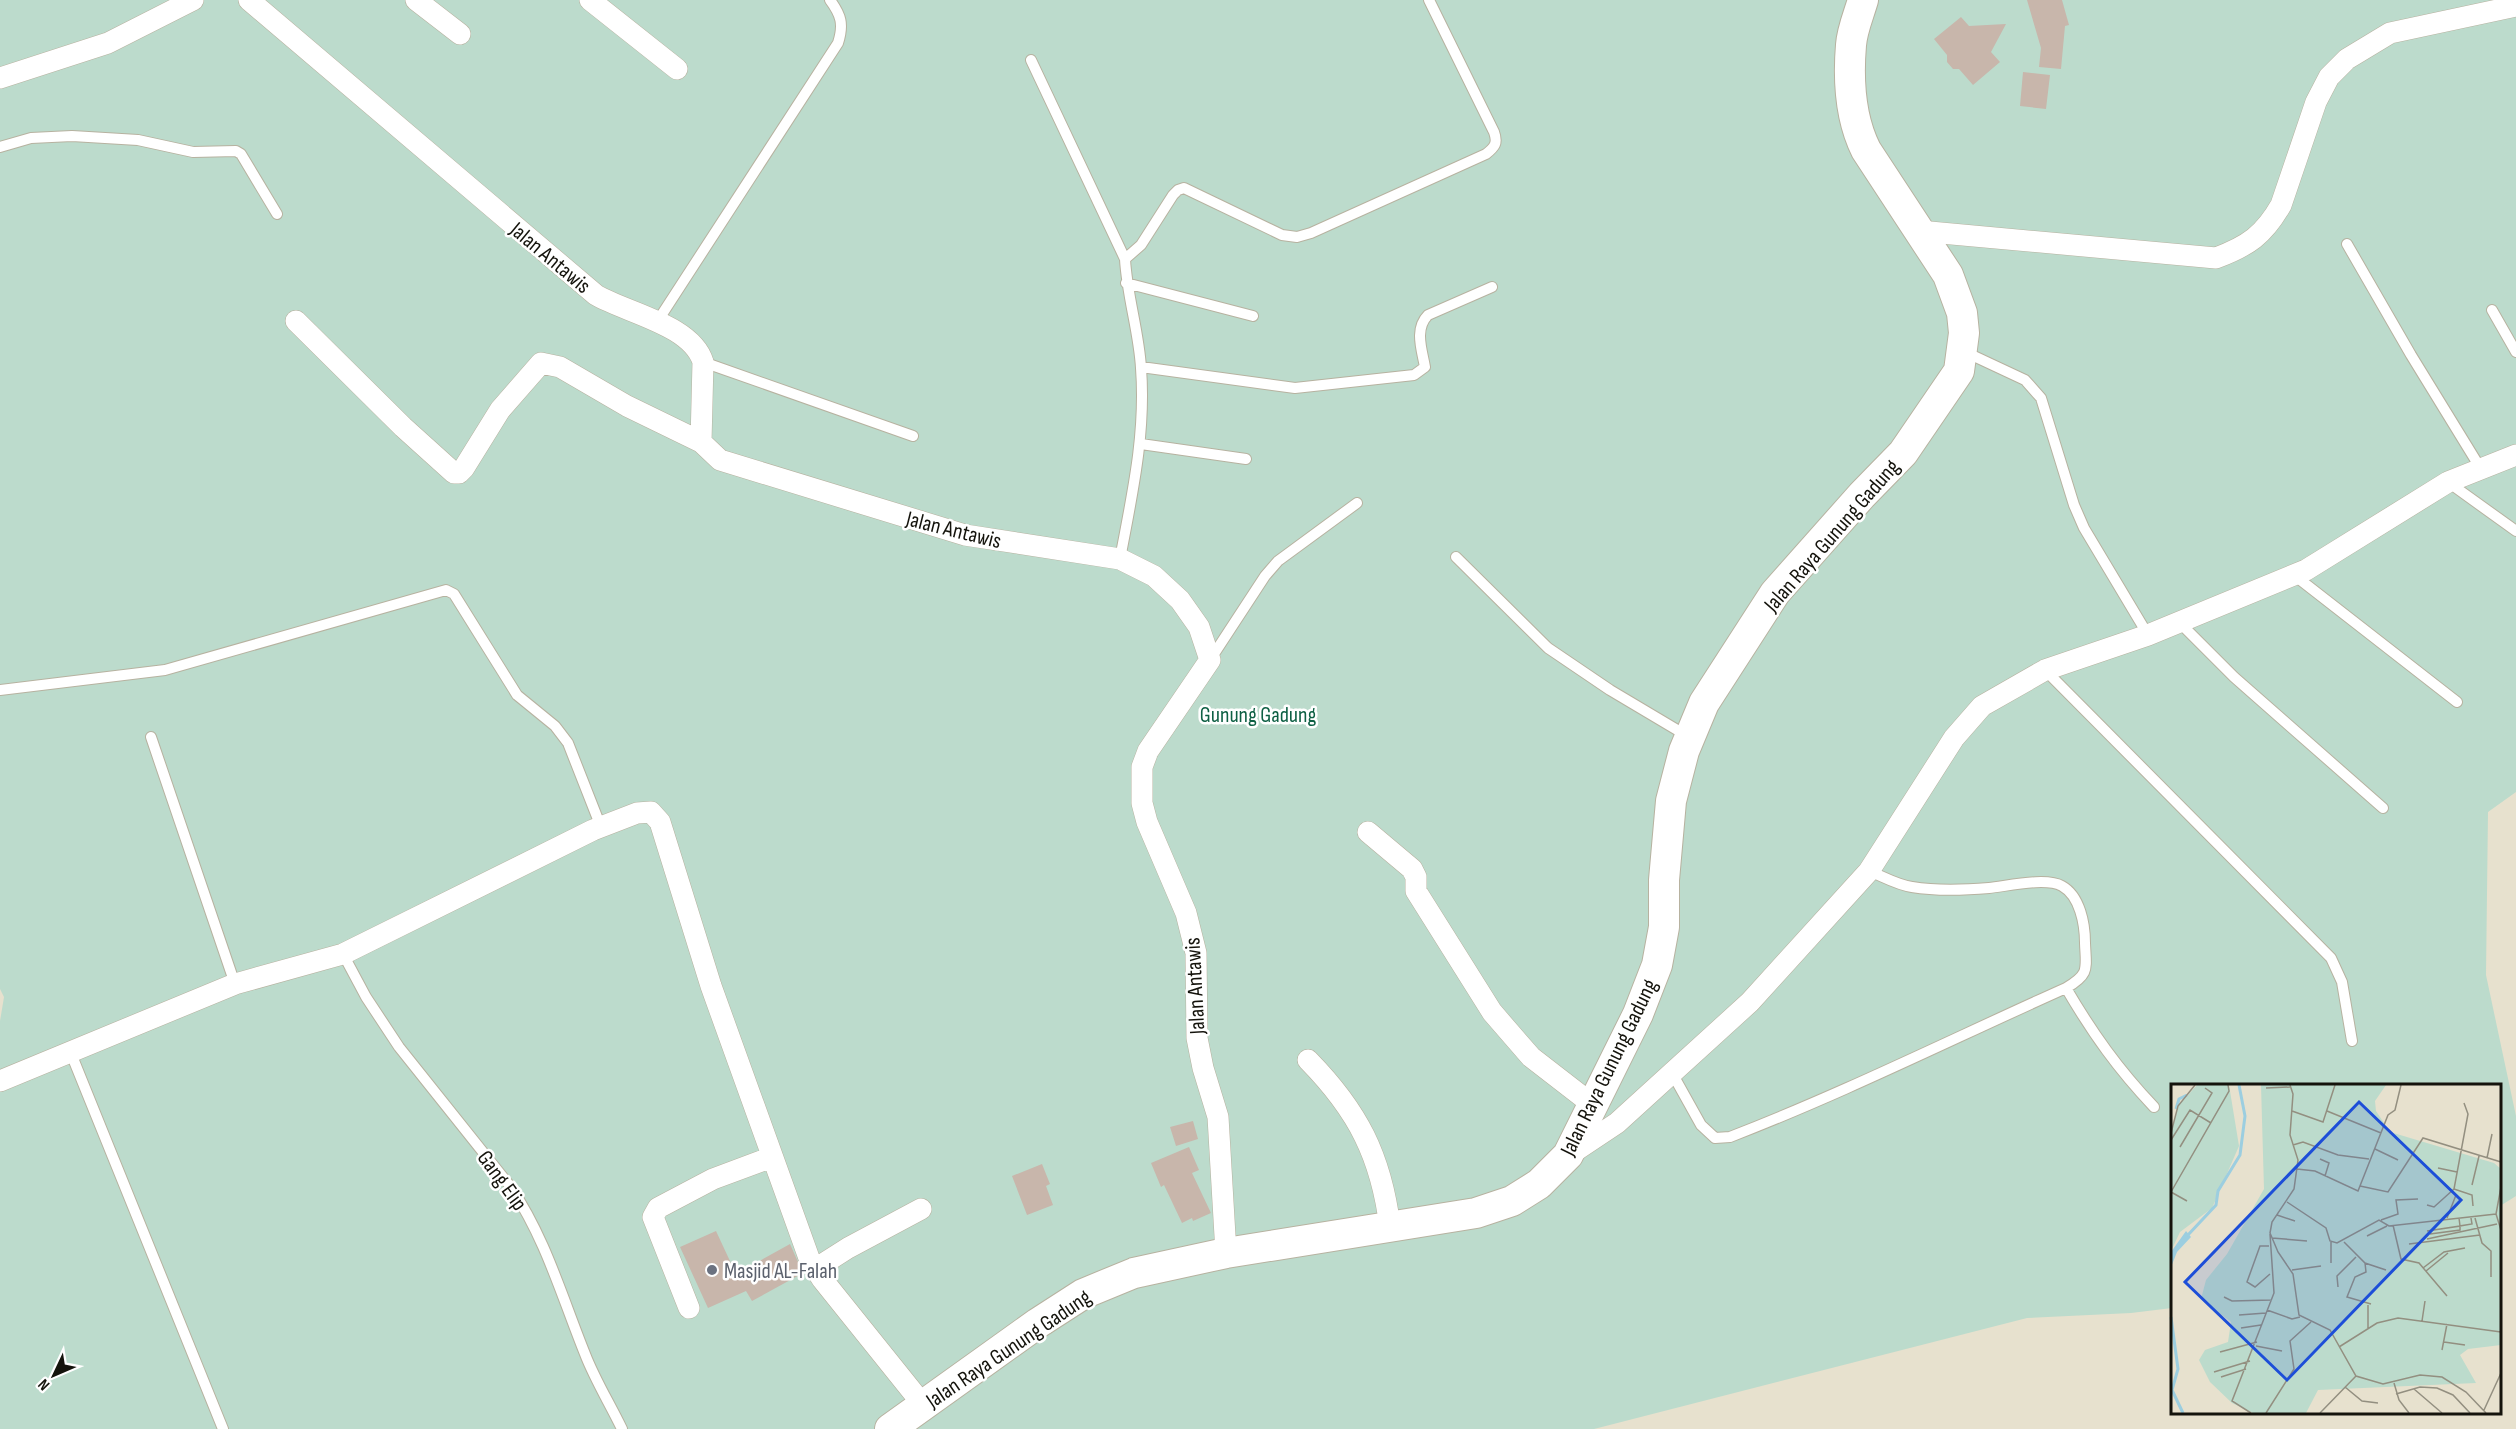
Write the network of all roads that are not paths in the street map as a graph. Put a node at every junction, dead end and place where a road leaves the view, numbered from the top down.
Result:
1 (193, 0) edge
2 (249, 0) edge
3 (416, 0) edge
4 (590, 0) edge
5 (830, 0) edge
6 (1429, 0) edge
7 (1863, 0) edge
8 (2516, 6) edge
9 (460, 34) dead end
10 (1031, 60) dead end
11 (677, 69) dead end
12 (0, 78) edge
13 (0, 147) edge
14 (277, 214) dead end
15 (1919, 231) junction
16 (2347, 244) dead end
17 (1125, 260) junction
18 (1126, 283) junction
19 (1492, 287) dead end
20 (2492, 310) dead end
21 (1253, 316) dead end
22 (296, 321) dead end
23 (657, 322) junction
24 (1963, 351) junction
25 (2516, 352) edge
26 (703, 362) junction
27 (1141, 367) junction
28 (913, 436) dead end
29 (701, 442) junction
30 (1141, 444) junction
31 (2516, 455) edge
32 (1246, 459) dead end
33 (2481, 469) junction
34 (2448, 482) junction
35 (1357, 504) dead end
36 (2516, 531) edge
37 (1456, 557) dead end
38 (1120, 559) junction
39 (2294, 575) junction
40 (2179, 622) junction
41 (2148, 635) junction
42 (1210, 660) junction
43 (2045, 670) junction
44 (0, 690) edge
45 (2457, 702) dead end
46 (151, 737) dead end
47 (1689, 737) junction
48 (2383, 808) dead end
49 (601, 827) junction
50 (1368, 832) dead end
51 (1869, 871) junction
52 (342, 954) junction
53 (235, 984) junction
54 (2066, 988) junction
55 (2352, 1041) dead end
56 (70, 1051) junction
57 (1308, 1060) dead end
58 (1672, 1073) junction
59 (0, 1081) edge
60 (1593, 1106) junction
61 (2154, 1107) dead end
62 (1568, 1155) junction
63 (772, 1157) junction
64 (921, 1209) dead end
65 (1390, 1227) junction
66 (1226, 1253) junction
67 (815, 1269) junction
68 (690, 1308) dead end
69 (924, 1406) junction
70 (223, 1429) edge
71 (622, 1429) edge
72 (890, 1429) edge

1 - 12 street
2 - 23 street, Jalan Antawis
3 - 9 street
4 - 11 street
5 - 23 lane
6 - 17 lane
7 - 15 street, Jalan Raya Gunung Gadung
8 - 15 street
10 - 17 lane
13 - 14 lane
15 - 24 street, Jalan Raya Gunung Gadung
16 - 33 lane
17 - 18 lane
18 - 21 lane
18 - 27 lane
19 - 27 lane
20 - 25 lane
22 - 29 street, Jalan Antawis
23 - 26 street, Jalan Antawis
24 - 41 lane
24 - 47 street, Jalan Raya Gunung Gadung
26 - 28 lane
26 - 29 street
27 - 30 lane
29 - 38 street, Jalan Antawis
30 - 32 lane
30 - 38 lane
31 - 33 street
33 - 34 street
34 - 36 lane
34 - 39 street
35 - 42 lane
37 - 47 lane
38 - 42 street, Jalan Antawis
39 - 40 street
39 - 45 lane
40 - 41 street
40 - 48 lane
41 - 43 street
42 - 66 street, Jalan Antawis
43 - 51 street
43 - 55 lane
44 - 49 lane
46 - 53 lane
47 - 60 street, Jalan Raya Gunung Gadung
49 - 52 street
49 - 63 street
50 - 60 street
51 - 54 lane
51 - 58 street
52 - 53 street
52 - 71 lane, Gang Elip
53 - 56 street
54 - 58 lane
54 - 61 lane
56 - 59 street
56 - 70 lane
57 - 65 street
58 - 62 street
60 - 62 street, Jalan Raya Gunung Gadung
62 - 65 street, Jalan Raya Gunung Gadung
63 - 67 street
63 - 68 street
64 - 67 street
65 - 66 street, Jalan Raya Gunung Gadung
66 - 69 street, Jalan Raya Gunung Gadung
67 - 69 street
69 - 72 street, Jalan Raya Gunung Gadung

